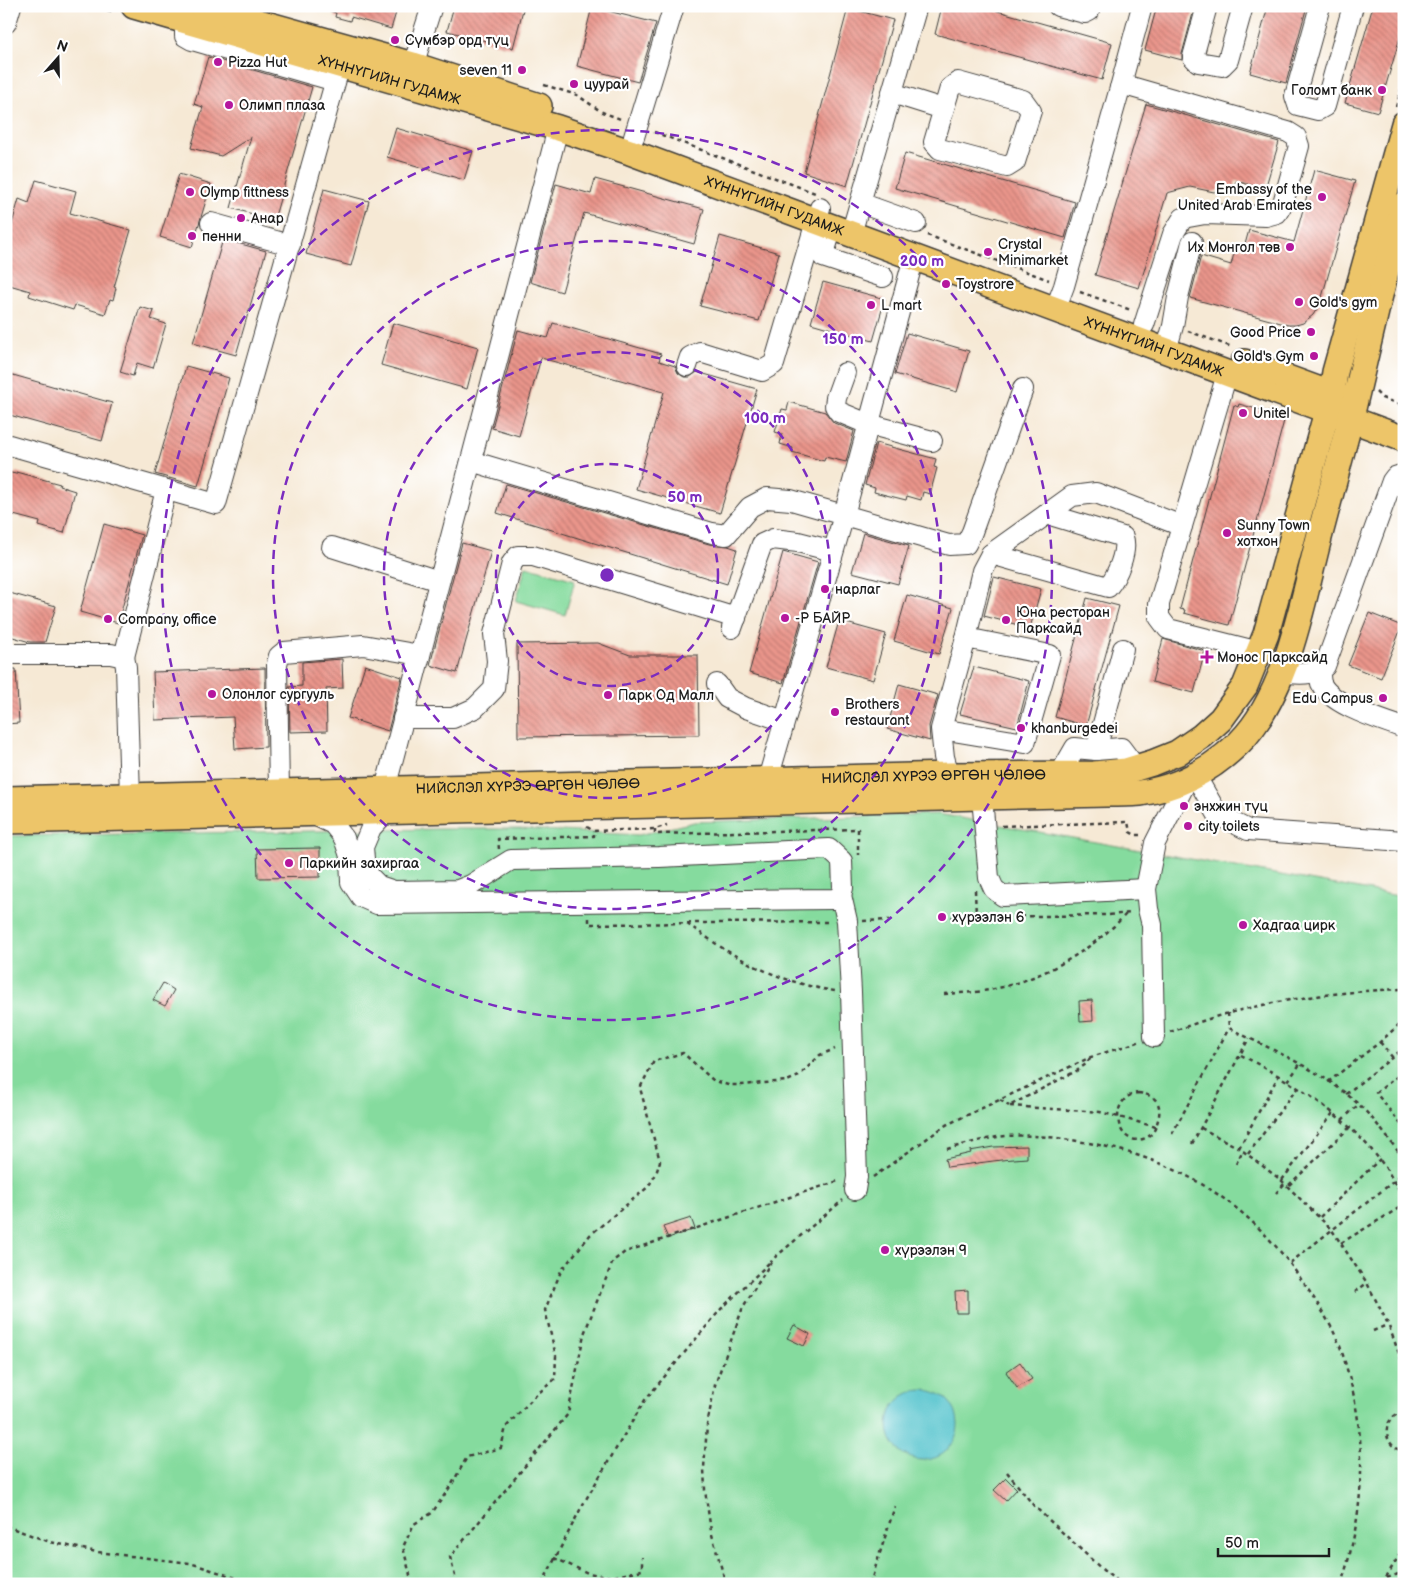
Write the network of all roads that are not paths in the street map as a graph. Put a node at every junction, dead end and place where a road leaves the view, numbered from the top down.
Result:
1 (11, 6) edge
2 (134, 6) edge
3 (432, 6) edge
4 (674, 6) edge
5 (917, 6) edge
6 (1058, 6) edge
7 (1090, 6) edge
8 (1142, 6) edge
9 (1207, 6) edge
10 (1243, 6) edge
11 (1320, 6) edge
12 (1353, 6) edge
13 (193, 13) edge
14 (6, 23) edge
15 (338, 73) junction
16 (410, 75) junction
17 (1120, 88) junction
18 (892, 93) junction
19 (943, 109) junction
20 (1404, 124) edge
21 (558, 128) junction
22 (634, 137) junction
23 (1404, 205) edge
24 (839, 219) junction
25 (211, 223) dead end
26 (916, 223) dead end
27 (1192, 242) dead end
28 (290, 245) junction
29 (914, 257) junction
30 (884, 277) dead end
31 (1058, 303) junction
32 (1144, 326) junction
33 (1168, 343) junction
34 (687, 366) dead end
35 (844, 372) dead end
36 (1227, 374) junction
37 (1023, 389) dead end
38 (1329, 402) junction
39 (1352, 411) junction
40 (1404, 422) edge
41 (868, 424) junction
42 (1404, 439) edge
43 (932, 441) dead end
44 (6, 444) edge
45 (471, 461) junction
46 (1404, 474) edge
47 (166, 490) junction
48 (1047, 514) junction
49 (844, 515) junction
50 (1182, 526) junction
51 (332, 546) dead end
52 (833, 551) junction
53 (991, 554) junction
54 (439, 581) junction
55 (966, 638) junction
56 (1123, 649) dead end
57 (1258, 652) junction
58 (6, 654) edge
59 (420, 655) junction
60 (124, 657) junction
61 (1320, 671) junction
62 (1281, 673) junction
63 (717, 684) dead end
64 (403, 718) junction
65 (784, 721) junction
66 (1404, 728) edge
67 (941, 729) junction
68 (1096, 750) junction
69 (1136, 768) junction
70 (1060, 774) junction
71 (950, 775) junction
72 (1191, 778) junction
73 (753, 787) junction
74 (279, 792) junction
75 (130, 796) junction
76 (982, 797) junction
77 (6, 799) edge
78 (385, 801) junction
79 (163, 806) junction
80 (312, 814) junction
81 (6, 821) edge
82 (1404, 841) edge
83 (1146, 889) junction
84 (841, 895) junction
85 (1154, 1037) dead end
86 (856, 1184) road end

1 - 14 street
2 - 13 main road, ХҮННҮГИЙН ГУДАМЖ
3 - 16 street
4 - 22 street
5 - 18 street
6 - 7 street
8 - 17 street
9 - 10 street
11 - 12 street
13 - 15 main road, ХҮННҮГИЙН ГУДАМЖ
13 - 16 main road, ХҮННҮГИЙН ГУДАМЖ
15 - 16 main road, ХҮННҮГИЙН ГУДАМЖ
15 - 28 street
16 - 21 main road, ХҮННҮГИЙН ГУДАМЖ
16 - 22 main road, ХҮННҮГИЙН ГУДАМЖ
17 - 31 street
17 - 32 street
18 - 19 street
18 - 24 street
19 - 19 street
20 - 38 main road, НИЙСЛЭЛ ХҮРЭЭ ӨРГӨН ЧӨЛӨӨ
21 - 24 main road, ХҮННҮГИЙН ГУДАМЖ
21 - 45 street
22 - 24 main road, ХҮННҮГИЙН ГУДАМЖ
23 - 39 main road, НИЙСЛЭЛ ХҮРЭЭ ӨРГӨН ЧӨЛӨӨ
24 - 26 street
24 - 29 main road, ХҮННҮГИЙН ГУДАМЖ
24 - 30 street
24 - 31 main road, ХҮННҮГИЙН ГУДАМЖ
24 - 34 street
25 - 28 street
27 - 33 street
28 - 47 street
29 - 31 main road, ХҮННҮГИЙН ГУДАМЖ
29 - 41 street
31 - 32 main road, ХҮННҮГИЙН ГУДАМЖ
31 - 33 main road, ХҮННҮГИЙН ГУДАМЖ
32 - 33 main road, ХҮННҮГИЙН ГУДАМЖ
33 - 36 main road, ХҮННҮГИЙН ГУДАМЖ
33 - 38 main road, ХҮННҮГИЙН ГУДАМЖ
35 - 41 street
36 - 38 main road, ХҮННҮГИЙН ГУДАМЖ
36 - 50 street
37 - 49 street
38 - 39 main road, ХҮННҮГИЙН ГУДАМЖ
38 - 57 main road, НИЙСЛЭЛ ХҮРЭЭ ӨРГӨН ЧӨЛӨӨ
39 - 40 main road, ХҮННҮГИЙН ГУДАМЖ
39 - 42 main road, ХҮННҮГИЙН ГУДАМЖ
39 - 62 main road, НИЙСЛЭЛ ХҮРЭЭ ӨРГӨН ЧӨЛӨӨ
41 - 43 street
41 - 49 street
44 - 47 street
45 - 49 street
45 - 54 street
46 - 61 street
47 - 60 street
48 - 50 street
48 - 53 street
48 - 53 street
49 - 52 street
50 - 57 street
51 - 54 street
52 - 64 street
52 - 65 street
53 - 55 street
54 - 59 street
55 - 67 street
55 - 67 street
56 - 68 street
57 - 69 main road, НИЙСЛЭЛ ХҮРЭЭ ӨРГӨН ЧӨЛӨӨ
58 - 60 street
59 - 64 street
59 - 74 street
60 - 75 street
61 - 62 street
61 - 66 street
62 - 72 main road, НИЙСЛЭЛ ХҮРЭЭ ӨРГӨН ЧӨЛӨӨ
63 - 65 street
64 - 78 street
65 - 73 street
67 - 71 street
68 - 69 street
68 - 70 street
69 - 70 main road, НИЙСЛЭЛ ХҮРЭЭ ӨРГӨН ЧӨЛӨӨ
70 - 71 main road, НИЙСЛЭЛ ХҮРЭЭ ӨРГӨН ЧӨЛӨӨ
71 - 73 main road, НИЙСЛЭЛ ХҮРЭЭ ӨРГӨН ЧӨЛӨӨ
72 - 76 main road, НИЙСЛЭЛ ХҮРЭЭ ӨРГӨН ЧӨЛӨӨ
72 - 82 street
72 - 83 street
73 - 76 main road, НИЙСЛЭЛ ХҮРЭЭ ӨРГӨН ЧӨЛӨӨ
73 - 78 main road, НИЙСЛЭЛ ХҮРЭЭ ӨРГӨН ЧӨЛӨӨ
74 - 78 main road, НИЙСЛЭЛ ХҮРЭЭ ӨРГӨН ЧӨЛӨӨ
74 - 79 main road, НИЙСЛЭЛ ХҮРЭЭ ӨРГӨН ЧӨЛӨӨ
75 - 77 main road, НИЙСЛЭЛ ХҮРЭЭ ӨРГӨН ЧӨЛӨӨ
75 - 79 main road, НИЙСЛЭЛ ХҮРЭЭ ӨРГӨН ЧӨЛӨӨ
76 - 83 street
78 - 80 main road, НИЙСЛЭЛ ХҮРЭЭ ӨРГӨН ЧӨЛӨӨ
78 - 84 street
79 - 80 main road, НИЙСЛЭЛ ХҮРЭЭ ӨРГӨН ЧӨЛӨӨ
79 - 81 main road, НИЙСЛЭЛ ХҮРЭЭ ӨРГӨН ЧӨЛӨӨ
80 - 84 street
83 - 85 street
84 - 86 street

